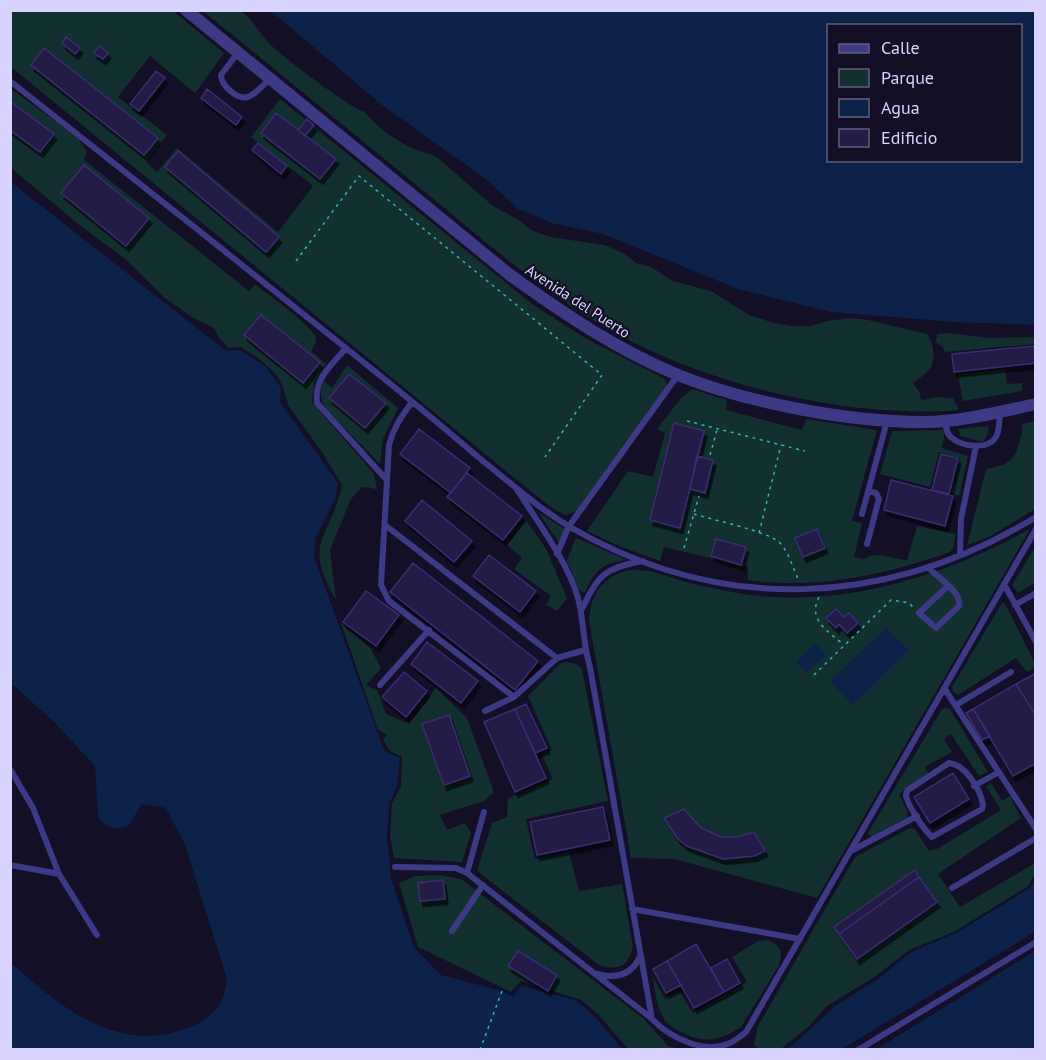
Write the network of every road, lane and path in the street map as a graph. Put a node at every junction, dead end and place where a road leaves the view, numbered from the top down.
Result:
1 (186, 10) edge
2 (237, 54) junction
3 (270, 79) junction
4 (10, 81) edge
5 (296, 261) dead end
6 (346, 348) junction
7 (678, 375) junction
8 (412, 402) junction
9 (1035, 404) edge
10 (1000, 412) junction
11 (888, 420) junction
12 (945, 420) junction
13 (687, 421) dead end
14 (717, 429) junction
15 (781, 445) junction
16 (976, 446) junction
17 (805, 451) dead end
18 (710, 455) dead end
19 (545, 457) dead end
20 (386, 478) junction
21 (516, 488) junction
22 (868, 491) junction
23 (699, 496) dead end
24 (694, 514) junction
25 (862, 514) dead end
26 (1035, 518) edge
27 (385, 525) junction
28 (569, 526) junction
29 (1035, 529) edge
30 (759, 533) junction
31 (867, 544) dead end
32 (684, 548) dead end
33 (557, 554) junction
34 (960, 555) junction
35 (644, 561) junction
36 (928, 567) junction
37 (798, 579) dead end
38 (1004, 584) junction
39 (948, 586) junction
40 (1035, 593) edge
41 (819, 596) dead end
42 (1015, 604) junction
43 (580, 611) junction
44 (919, 613) junction
45 (429, 630) junction
46 (1035, 642) edge
47 (844, 645) junction
48 (585, 650) junction
49 (557, 658) junction
50 (1011, 672) dead end
51 (814, 675) dead end
52 (380, 685) dead end
53 (944, 688) junction
54 (514, 697) junction
55 (956, 705) junction
56 (486, 711) dead end
57 (10, 769) edge
58 (999, 772) junction
59 (974, 786) junction
60 (484, 812) dead end
61 (917, 816) junction
62 (1035, 829) edge
63 (1035, 838) edge
64 (850, 852) junction
65 (10, 865) edge
66 (395, 867) dead end
67 (467, 873) junction
68 (59, 874) junction
69 (483, 885) junction
70 (952, 888) dead end
71 (632, 909) junction
72 (452, 931) dead end
73 (97, 935) dead end
74 (800, 939) junction
75 (1035, 942) edge
76 (640, 956) junction
77 (592, 972) junction
78 (502, 991) dead end
79 (652, 1019) junction
80 (731, 1043) junction
81 (480, 1050) edge
82 (735, 1050) edge
83 (858, 1050) edge

1 - 2 street, Avenida del Puerto
2 - 3 street, Avenida del Puerto
2 - 3 lane
3 - 7 street, Avenida del Puerto
4 - 6 lane
5 - 19 path
6 - 8 lane
6 - 20 lane
7 - 11 street, Avenida del Puerto
7 - 28 lane
8 - 20 lane
8 - 21 lane
9 - 10 street, Avenida del Puerto
10 - 12 street, Avenida del Puerto
10 - 16 lane
11 - 12 street, Avenida del Puerto
11 - 22 lane
12 - 16 lane
13 - 14 path
14 - 15 path
14 - 18 path
15 - 17 path
15 - 30 path
16 - 34 lane
20 - 27 lane
21 - 28 lane
21 - 33 lane
22 - 25 lane
22 - 31 lane
23 - 24 path
24 - 30 path
24 - 32 path
26 - 34 lane
27 - 45 lane
27 - 49 lane
28 - 33 lane
28 - 35 lane
29 - 38 lane
30 - 37 path
33 - 43 lane
34 - 36 lane
35 - 36 lane
35 - 43 lane
36 - 39 lane
38 - 42 lane
38 - 53 lane
39 - 44 lane
39 - 44 lane
40 - 42 lane
41 - 47 path
42 - 46 lane
43 - 48 lane
44 - 47 path
45 - 52 lane
45 - 54 lane
47 - 51 path
48 - 49 lane
48 - 71 lane
49 - 54 lane
50 - 55 lane
53 - 55 lane
53 - 64 lane
54 - 56 lane
55 - 58 lane
57 - 68 lane
58 - 59 lane
58 - 62 lane
59 - 61 lane
59 - 61 lane
60 - 67 lane
61 - 64 lane
63 - 70 lane
64 - 74 lane
65 - 68 lane
66 - 67 lane
67 - 69 lane
68 - 73 lane
69 - 72 lane
69 - 77 lane
71 - 74 lane
71 - 76 lane
74 - 80 lane
75 - 83 lane
76 - 77 lane
76 - 79 lane
77 - 79 lane
78 - 81 path
79 - 80 lane
80 - 82 lane

